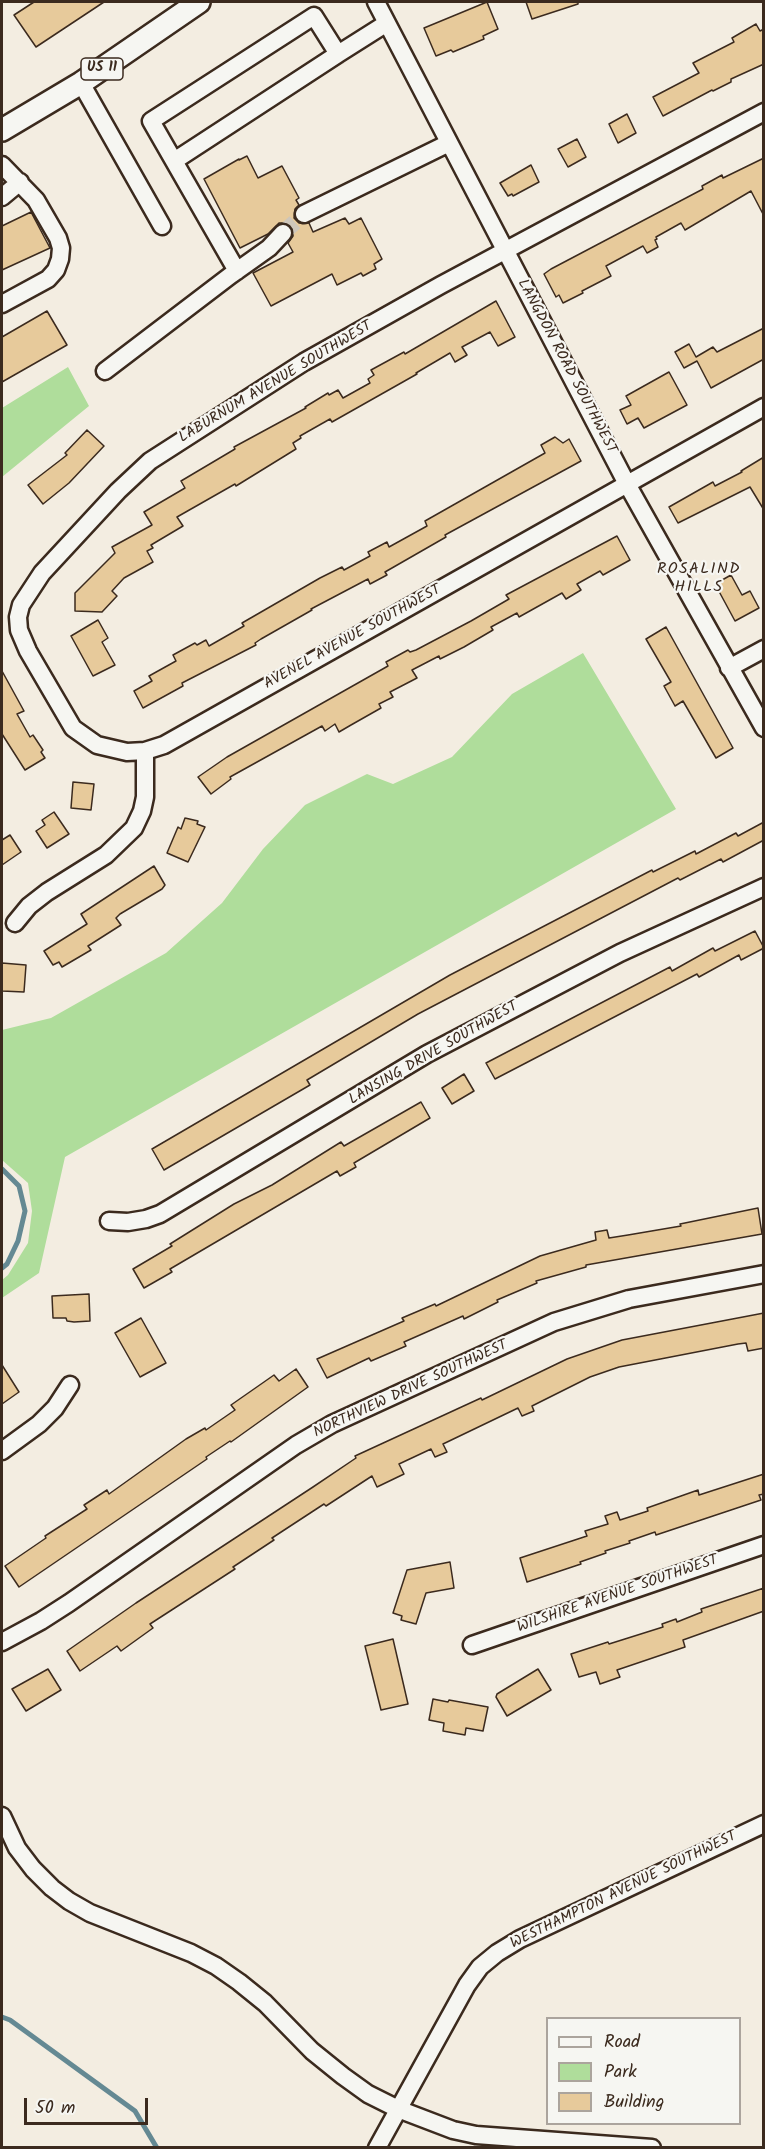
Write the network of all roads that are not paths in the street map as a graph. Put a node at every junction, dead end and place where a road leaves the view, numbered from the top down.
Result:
1 (199, 2) edge
2 (382, 3) edge
3 (387, 23) junction
4 (338, 54) junction
5 (81, 83) junction
6 (764, 112) edge
7 (2, 130) edge
8 (449, 143) junction
9 (174, 161) junction
10 (2, 165) edge
11 (20, 182) junction
12 (2, 197) edge
13 (304, 214) tunnel mouth
14 (162, 226) dead end
15 (284, 233) tunnel mouth
16 (504, 251) junction
17 (237, 271) junction
18 (2, 304) edge
19 (105, 371) dead end
20 (764, 407) edge
21 (627, 484) junction
22 (764, 649) edge
23 (729, 668) junction
24 (764, 728) edge
25 (145, 751) junction
26 (764, 887) edge
27 (15, 923) dead end
28 (109, 1221) dead end
29 (764, 1274) edge
30 (70, 1385) dead end
31 (2, 1451) edge
32 (764, 1545) edge
33 (2, 1642) edge
34 (472, 1645) dead end
35 (2, 1816) edge
36 (764, 1824) edge
37 (398, 2109) junction
38 (377, 2148) edge
39 (652, 2148) edge

1 - 5 main road, US 11
2 - 3 street, LANGDON ROAD SOUTHWEST
3 - 4 street
3 - 8 street, LANGDON ROAD SOUTHWEST
4 - 9 street
4 - 9 street
5 - 7 main road, US 11
5 - 14 street
6 - 16 street, LABURNUM AVENUE SOUTHWEST
8 - 13 street
8 - 16 street, LANGDON ROAD SOUTHWEST
9 - 17 street
10 - 11 street
11 - 12 street
11 - 18 street
15 - 17 street
16 - 21 street, LANGDON ROAD SOUTHWEST
16 - 25 street, LABURNUM AVENUE SOUTHWEST
17 - 19 street
20 - 21 street, AVENEL AVENUE SOUTHWEST
21 - 23 street, LANGDON ROAD SOUTHWEST
21 - 25 street, AVENEL AVENUE SOUTHWEST
22 - 23 street
23 - 24 street, LANGDON ROAD SOUTHWEST
25 - 27 street
26 - 28 street, LANSING DRIVE SOUTHWEST
29 - 33 street, NORTHVIEW DRIVE SOUTHWEST
30 - 31 street
32 - 34 street, WILSHIRE AVENUE SOUTHWEST
35 - 37 street
36 - 37 street, WESTHAMPTON AVENUE SOUTHWEST
37 - 38 street, WESTHAMPTON AVENUE SOUTHWEST
37 - 39 street

